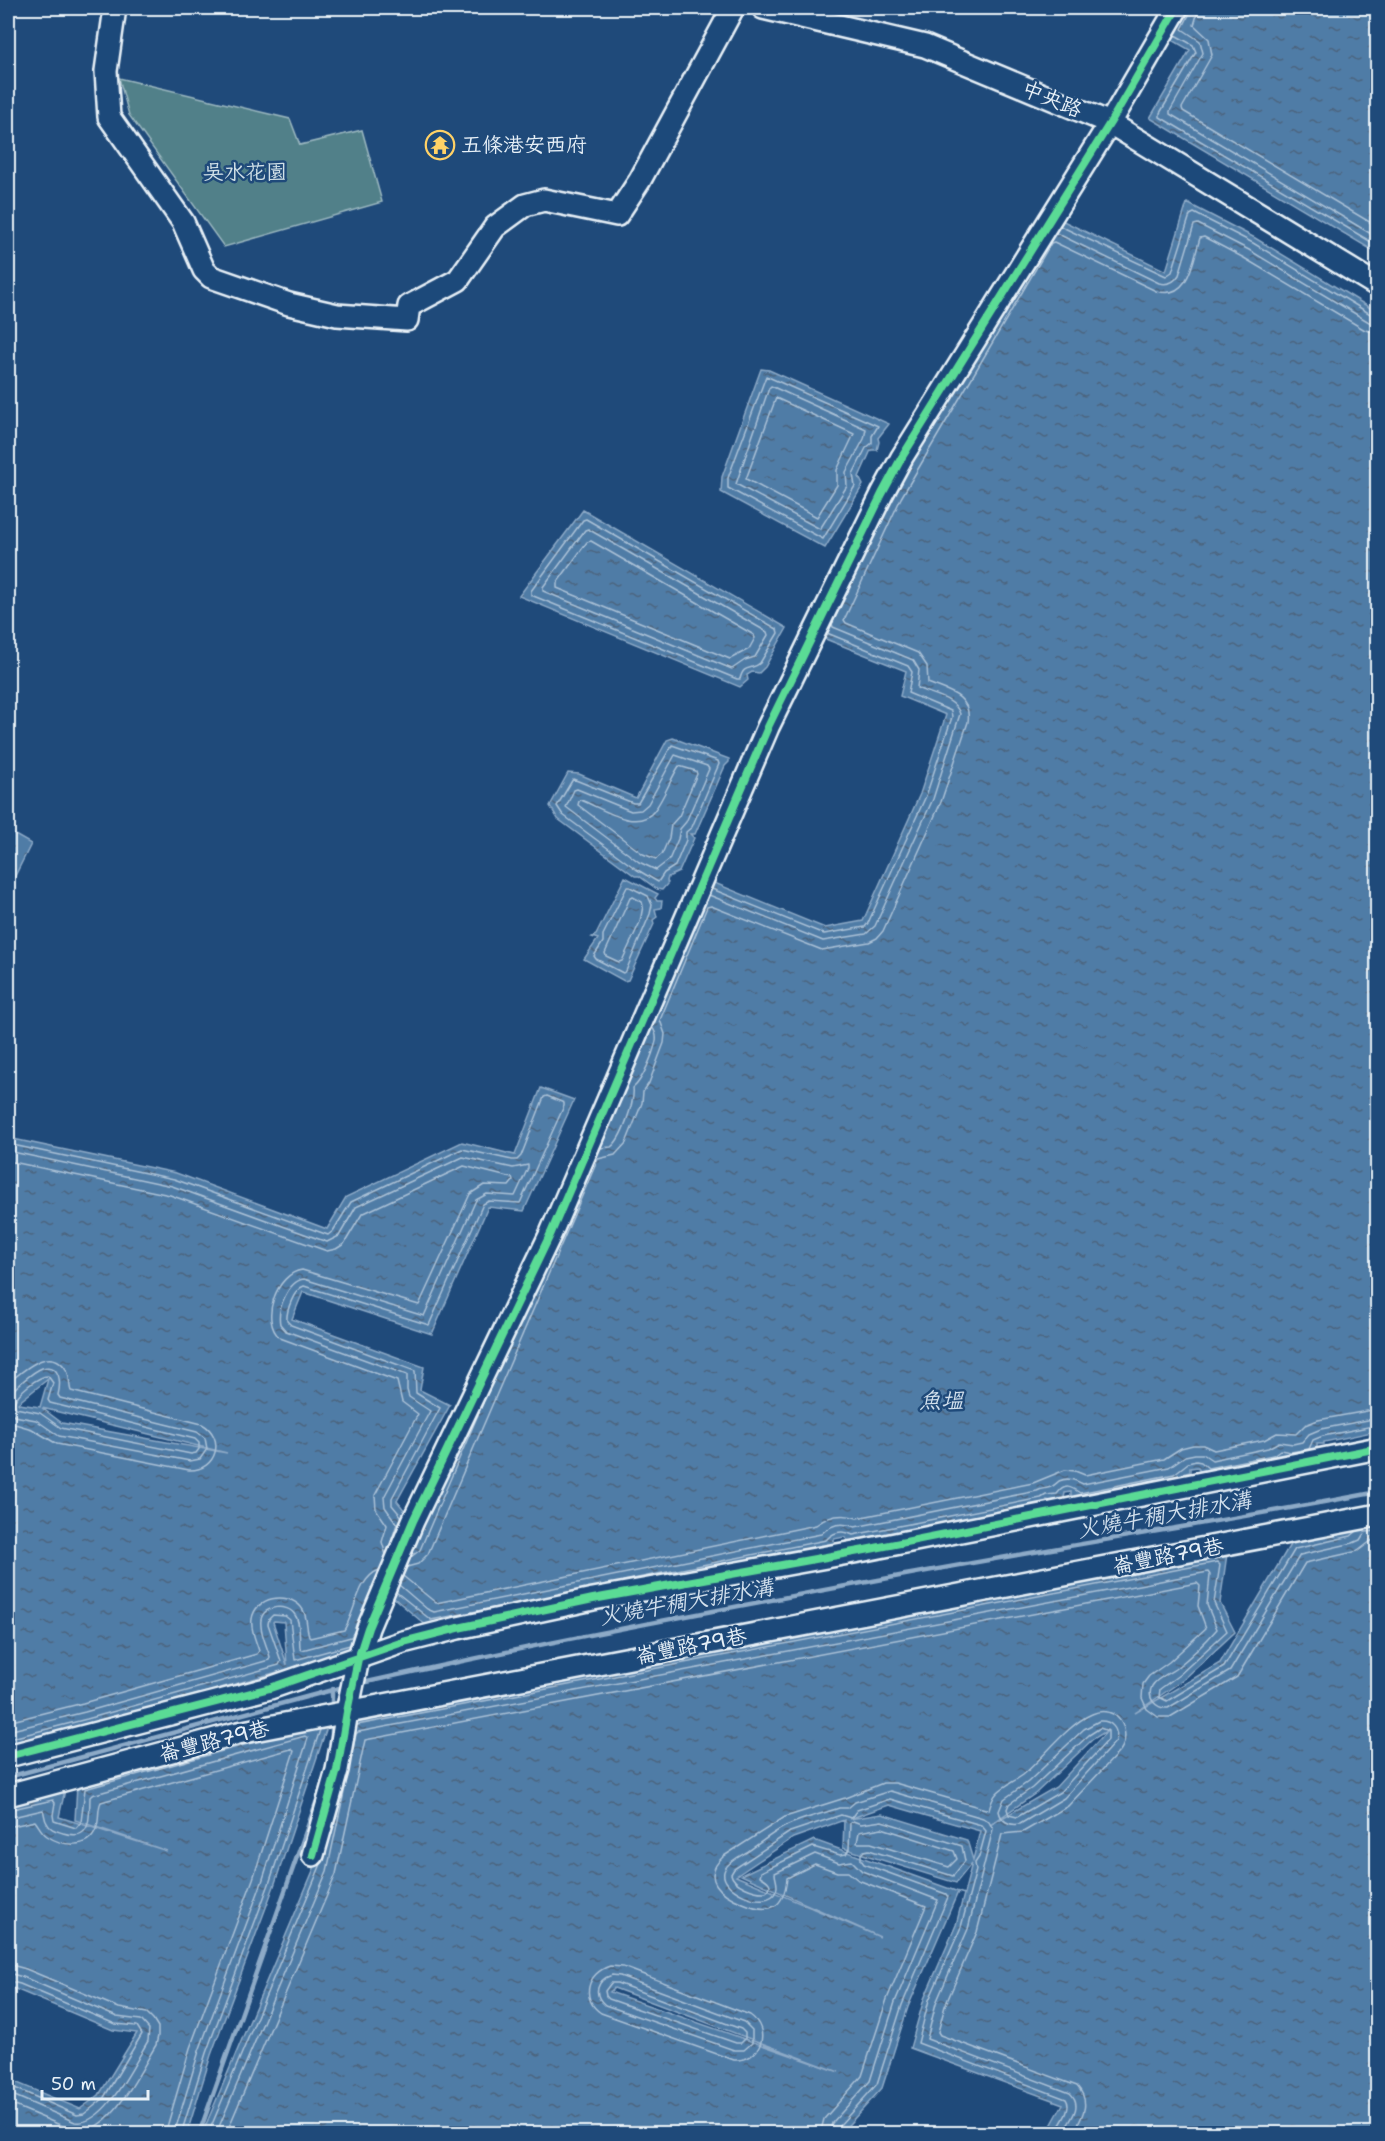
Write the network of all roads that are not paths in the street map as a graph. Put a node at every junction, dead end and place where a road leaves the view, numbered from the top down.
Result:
1 (115, 8) edge
2 (733, 8) edge
3 (763, 8) edge
4 (1177, 8) edge
5 (1110, 123) junction
6 (1377, 286) edge
7 (1377, 1448) edge
8 (1377, 1515) edge
9 (358, 1659) junction
10 (346, 1712) junction
11 (8, 1756) edge
12 (8, 1795) edge
13 (313, 1855) dead end

1 - 2 street
3 - 5 street, 中央路
4 - 5 street
5 - 6 street, 中央路
5 - 9 street
7 - 9 street
8 - 10 street, 崙豐路79巷
9 - 10 street
9 - 11 street
10 - 12 street, 崙豐路79巷
10 - 13 street

